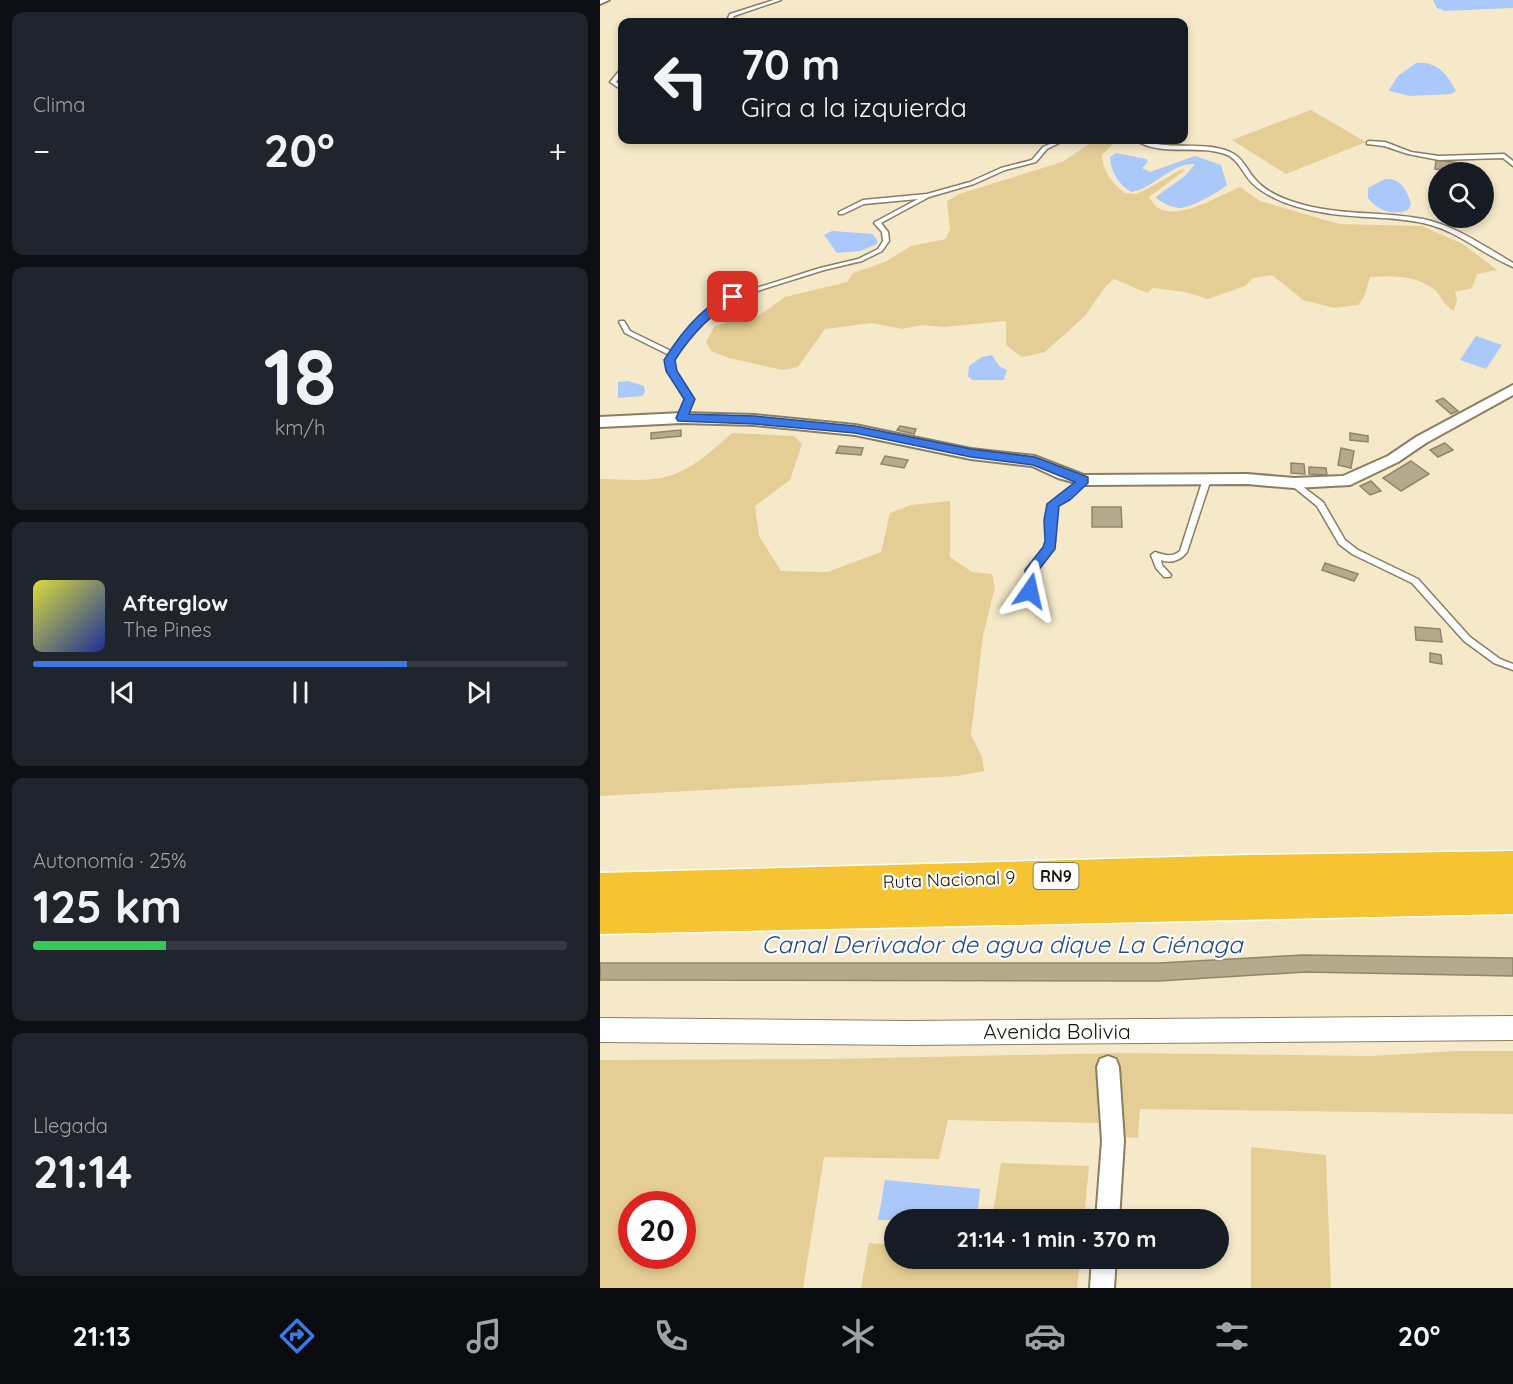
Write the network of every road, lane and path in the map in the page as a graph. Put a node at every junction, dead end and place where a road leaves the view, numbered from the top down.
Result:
1 (779, 0) edge
2 (730, 18) edge
3 (1369, 143) dead end
4 (1054, 144) edge
5 (1159, 144) edge
6 (1513, 164) edge
7 (927, 196) junction
8 (841, 213) dead end
9 (1513, 265) edge
10 (622, 322) dead end
11 (672, 354) junction
12 (1513, 389) edge
13 (682, 418) junction
14 (600, 422) edge
15 (1207, 479) junction
16 (1084, 480) junction
17 (1294, 483) junction
18 (1167, 575) dead end
19 (1030, 591) dead end
20 (1513, 667) edge
21 (1513, 867) edge
22 (600, 889) edge
23 (1513, 898) edge
24 (600, 918) edge
25 (1513, 1028) edge
26 (600, 1030) edge
27 (1108, 1067) dead end
28 (1108, 1209) edge
29 (1103, 1269) edge
30 (1102, 1288) edge

1 - 2 lane
3 - 6 lane
4 - 7 lane
5 - 9 lane
7 - 8 lane
7 - 11 lane
10 - 11 lane
11 - 13 lane
12 - 17 street
13 - 14 street
13 - 16 street
15 - 16 street
15 - 17 street
15 - 18 lane
16 - 19 lane
17 - 20 lane
21 - 22 highway, Ruta Nacional 9 / RN9
23 - 24 highway, Ruta Nacional 9 / RN9
25 - 26 street, Avenida Bolivia
27 - 28 street
29 - 30 street

